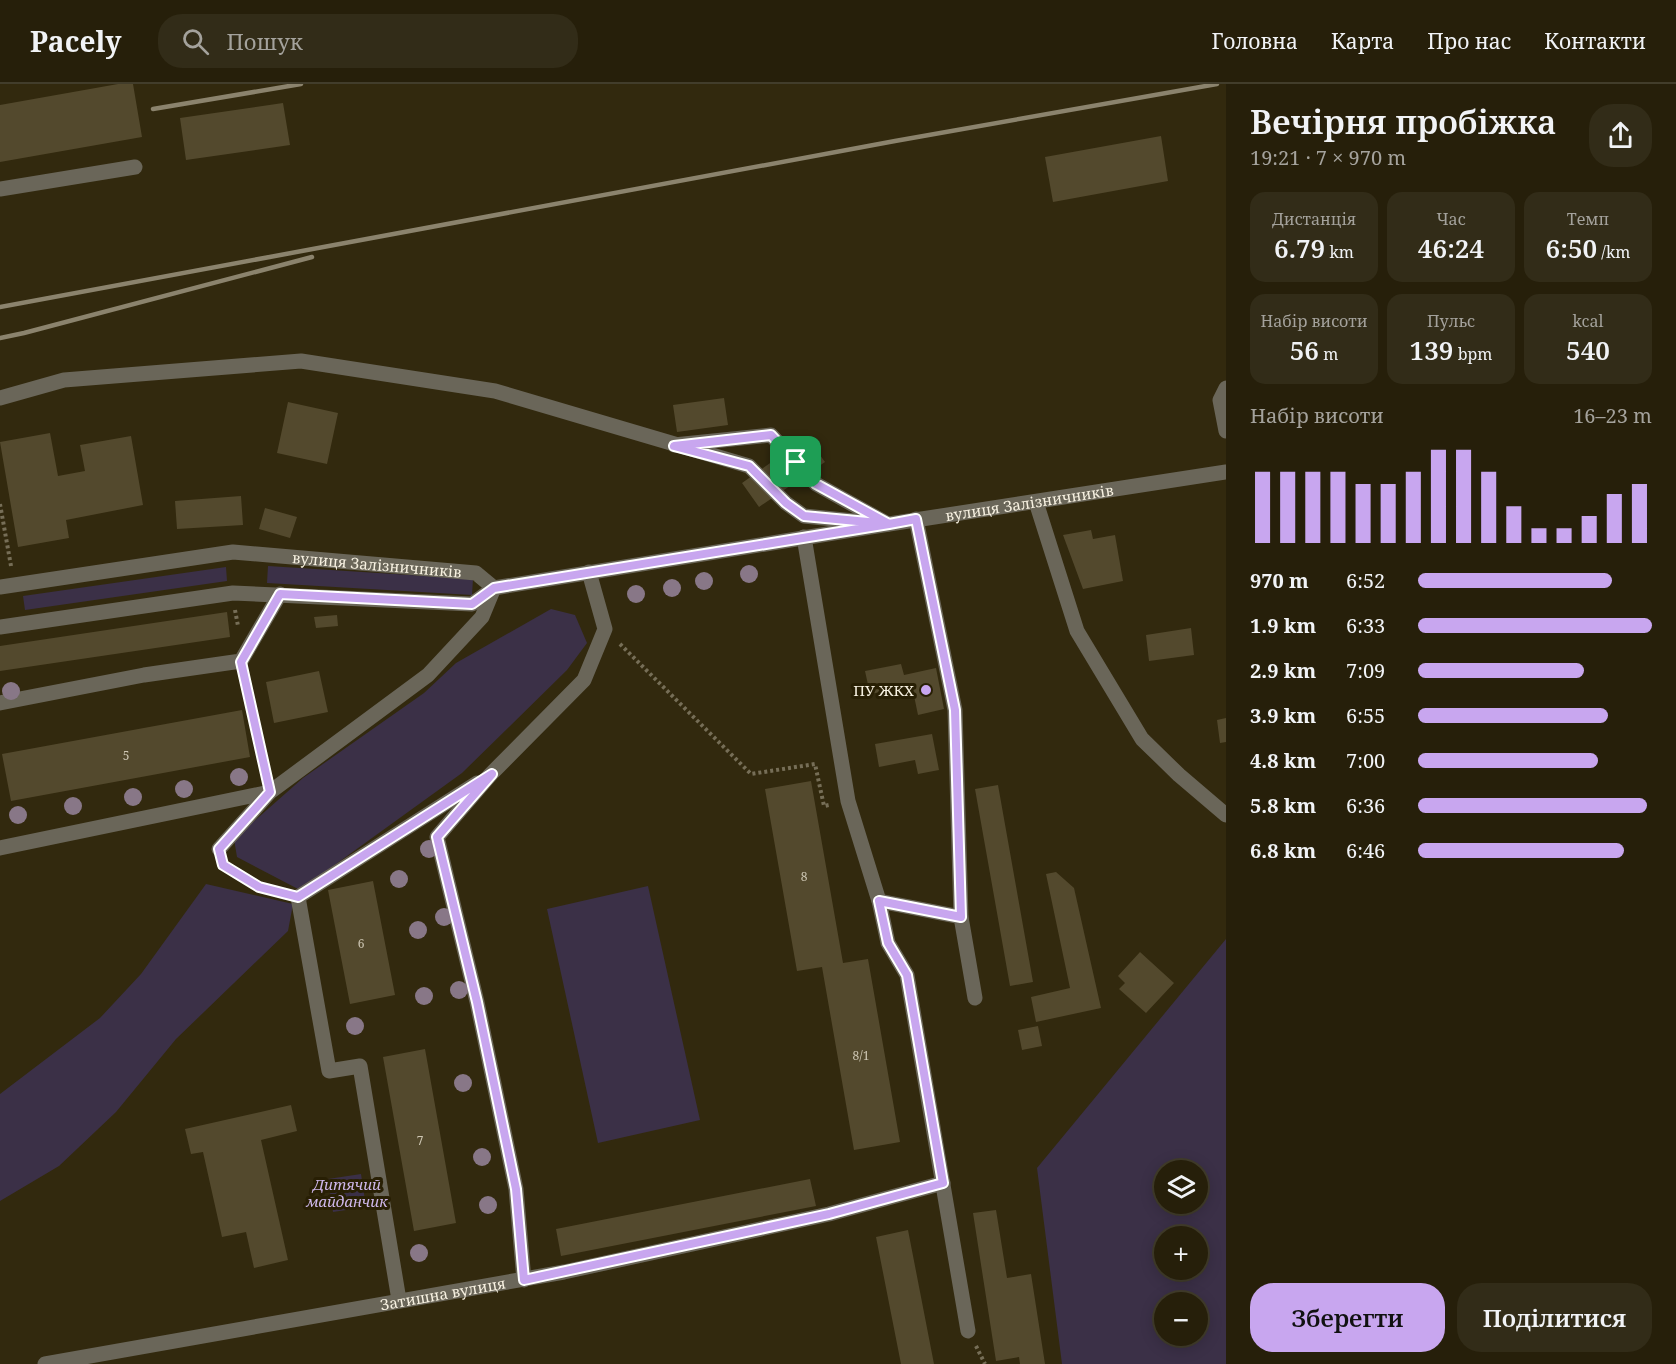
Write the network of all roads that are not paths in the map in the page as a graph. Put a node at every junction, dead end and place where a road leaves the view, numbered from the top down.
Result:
1 (135, 167) dead end
2 (0, 189) edge
3 (1226, 388) edge
4 (0, 398) edge
5 (1226, 431) edge
6 (674, 446) junction
7 (1226, 472) edge
8 (1036, 502) junction
9 (916, 519) junction
10 (889, 524) junction
11 (804, 537) junction
12 (589, 572) junction
13 (0, 587) edge
14 (494, 588) junction
15 (280, 594) junction
16 (0, 627) edge
17 (0, 703) edge
18 (492, 774) junction
19 (270, 792) junction
20 (1226, 814) edge
21 (0, 848) edge
22 (219, 849) road end
23 (879, 901) junction
24 (961, 917) junction
25 (975, 998) dead end
26 (943, 1183) junction
27 (524, 1280) junction
28 (399, 1300) junction
29 (968, 1331) dead end
30 (45, 1364) edge

1 - 2 street
3 - 5 street
4 - 6 street
6 - 10 street
6 - 10 street
7 - 8 street, вулиця Залізничників
8 - 9 street, вулиця Залізничників
8 - 20 street
9 - 10 street, вулиця Залізничників
9 - 24 street
10 - 11 street, вулиця Залізничників
11 - 12 street, вулиця Залізничників
11 - 23 street
12 - 14 street, вулиця Залізничників
12 - 18 street
13 - 14 street, вулиця Залізничників
14 - 15 street
14 - 19 street
15 - 16 street
15 - 17 street
18 - 27 street
18 - 28 street
19 - 21 street
19 - 22 street
23 - 24 street
23 - 26 street
24 - 25 street
26 - 27 street, Затишна вулиця
26 - 29 street
27 - 28 street, Затишна вулиця
28 - 30 street, Затишна вулиця

